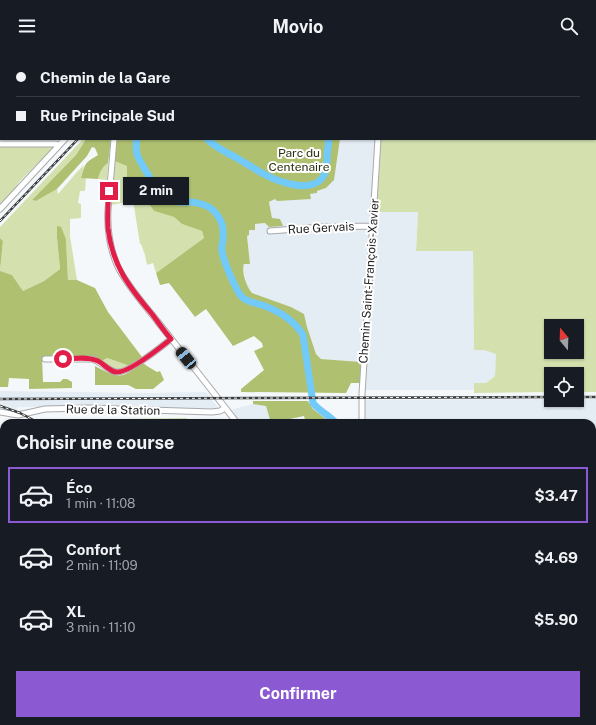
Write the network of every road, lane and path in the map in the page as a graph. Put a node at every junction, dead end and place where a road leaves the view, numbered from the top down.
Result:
1 (64, 140) edge
2 (114, 140) edge
3 (378, 140) edge
4 (0, 144) edge
5 (59, 145) junction
6 (0, 208) edge
7 (373, 226) junction
8 (270, 231) dead end
9 (171, 339) junction
10 (45, 359) dead end
11 (226, 408) junction
12 (0, 412) edge
13 (234, 419) edge
14 (362, 419) edge

1 - 5 street
2 - 9 street
3 - 7 street, Chemin Saint-François-Xavier
4 - 5 street
5 - 6 street
7 - 8 street, Rue Gervais
7 - 14 street, Chemin Saint-François-Xavier
9 - 10 street
9 - 11 street
11 - 12 street, Rue de la Station
11 - 13 street

